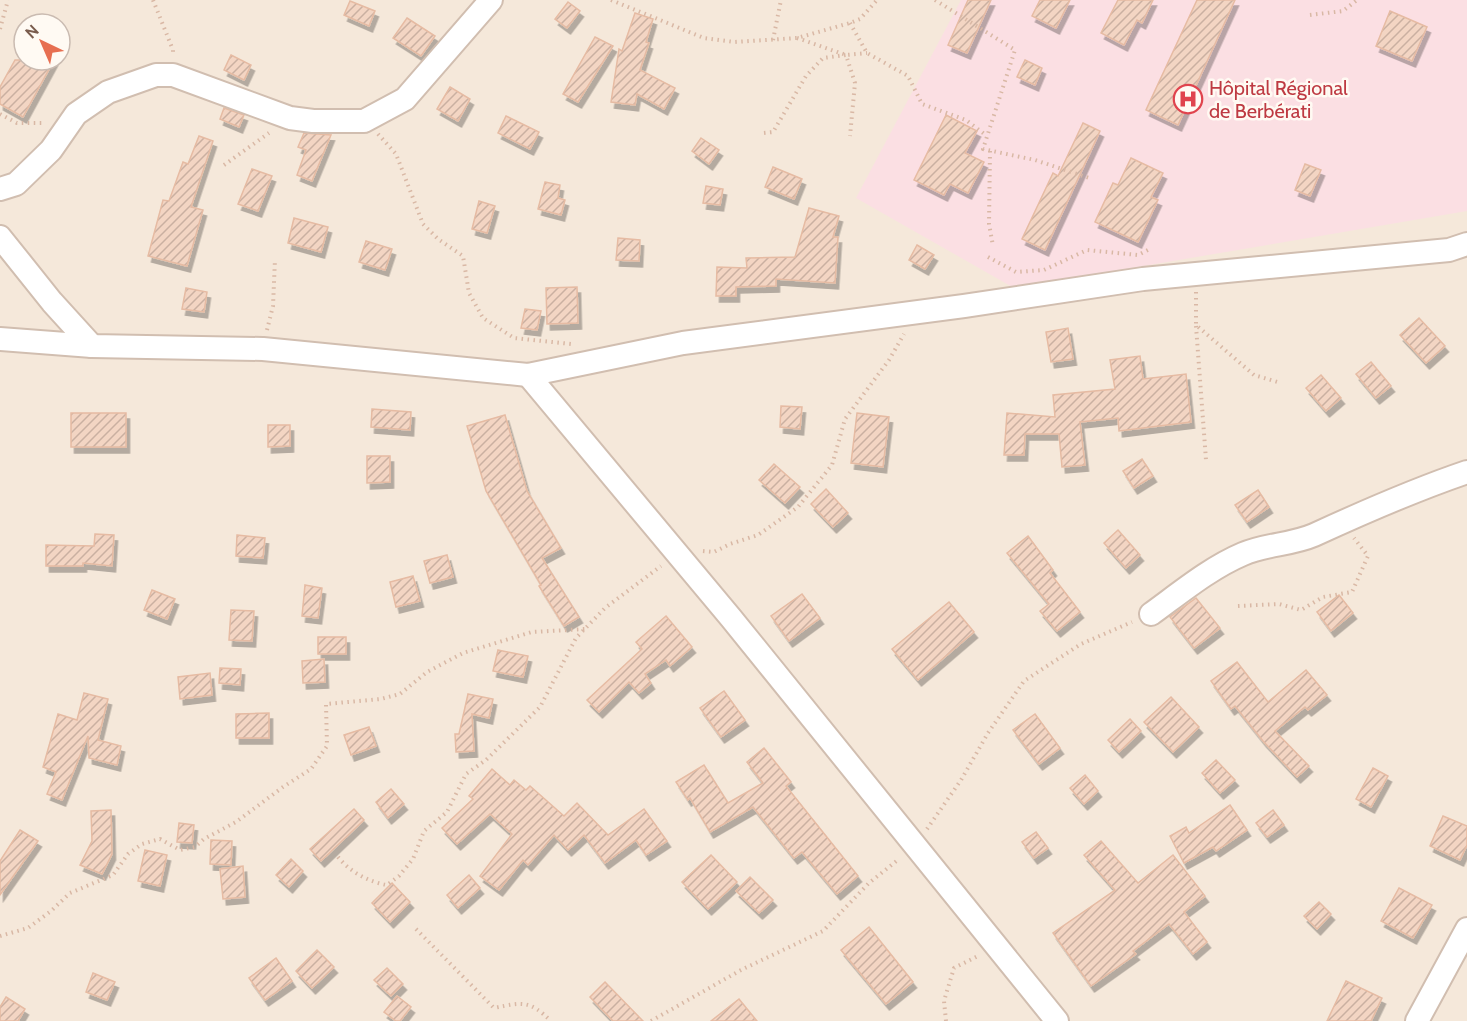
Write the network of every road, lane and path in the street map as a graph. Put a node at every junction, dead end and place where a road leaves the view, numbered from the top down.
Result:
1 (8, 0) edge
2 (153, 0) edge
3 (491, 0) edge
4 (611, 0) edge
5 (781, 0) edge
6 (877, 0) edge
7 (935, 0) edge
8 (953, 0) edge
9 (1357, 0) edge
10 (624, 2) edge
11 (951, 8) junction
12 (1310, 15) dead end
13 (850, 23) junction
14 (0, 28) edge
15 (796, 38) junction
16 (773, 40) junction
17 (867, 53) junction
18 (846, 55) junction
19 (173, 75) junction
20 (0, 114) edge
21 (76, 114) junction
22 (290, 118) junction
23 (364, 121) junction
24 (764, 133) dead end
25 (850, 136) dead end
26 (987, 136) junction
27 (990, 151) junction
28 (224, 165) dead end
29 (1092, 179) dead end
30 (0, 189) edge
31 (0, 237) edge
32 (1467, 244) edge
33 (993, 246) dead end
34 (1150, 249) dead end
35 (988, 257) dead end
36 (275, 259) dead end
37 (1196, 274) junction
38 (916, 313) junction
39 (1196, 325) junction
40 (0, 339) edge
41 (577, 345) dead end
42 (92, 346) junction
43 (263, 349) junction
44 (528, 375) junction
45 (1281, 383) dead end
46 (1206, 460) dead end
47 (1467, 472) edge
48 (1339, 522) junction
49 (677, 553) junction
50 (1238, 606) dead end
51 (1151, 614) joint
52 (585, 629) junction
53 (915, 846) junction
54 (338, 856) dead end
55 (416, 929) dead end
56 (1467, 929) edge
57 (0, 936) edge
58 (997, 947) junction
59 (551, 1021) edge
60 (651, 1021) edge
61 (946, 1021) edge
62 (1057, 1021) edge
63 (1417, 1021) edge

1 - 14 path
2 - 19 path
3 - 23 street
4 - 10 path
5 - 16 path
6 - 13 path
7 - 11 path
8 - 11 path
9 - 12 path
10 - 16 path
11 - 26 path
13 - 15 path
13 - 17 path
15 - 16 path
15 - 18 path
17 - 18 path
17 - 26 path
18 - 24 path
18 - 25 path
19 - 21 street
19 - 22 street
20 - 21 path
21 - 30 street
22 - 23 street
22 - 28 path
23 - 41 path
26 - 27 path
27 - 29 path
27 - 33 path
31 - 42 street
32 - 37 street
34 - 35 path
36 - 43 path
37 - 38 street
37 - 39 path
38 - 44 street
38 - 49 path
39 - 45 path
39 - 46 path
40 - 42 street
42 - 43 street
43 - 44 street
44 - 49 street
47 - 48 street
48 - 50 path
48 - 51 street
49 - 52 path
49 - 53 street
51 - 53 path
52 - 54 path
52 - 57 path
53 - 58 street
53 - 60 path
55 - 59 path
56 - 63 street
58 - 61 path
58 - 62 street

